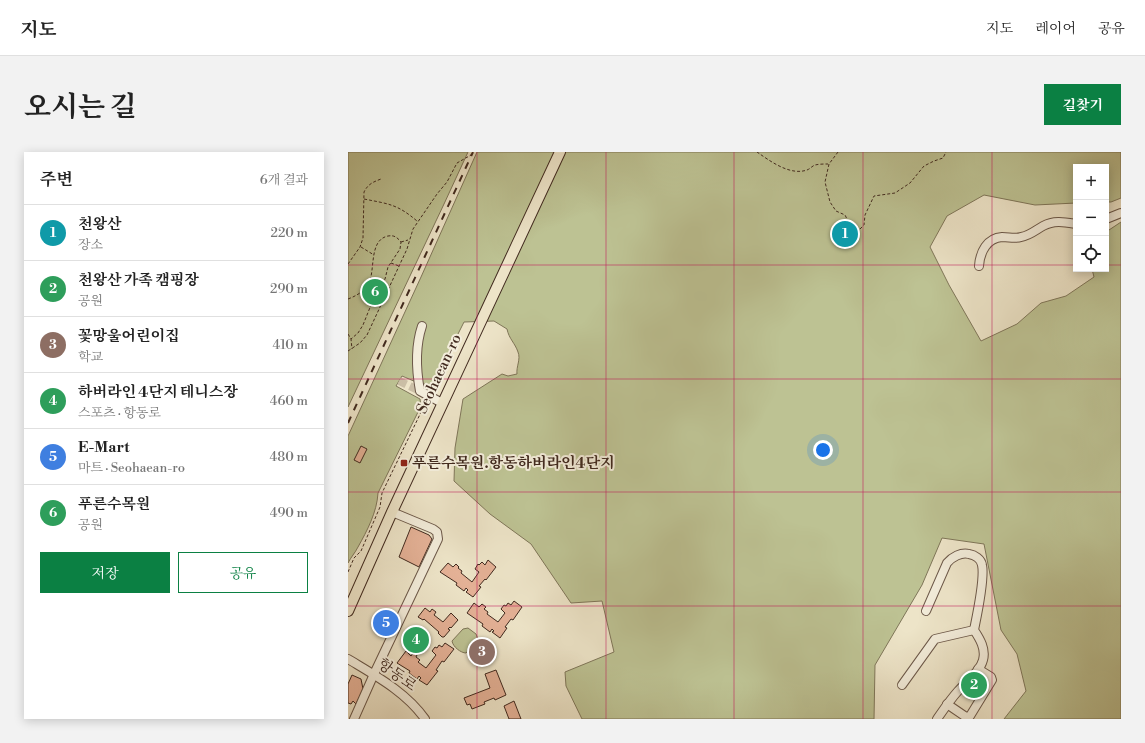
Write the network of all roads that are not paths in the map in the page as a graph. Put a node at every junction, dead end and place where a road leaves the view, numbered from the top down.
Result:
1 (560, 152) edge
2 (1121, 213) edge
3 (1109, 217) edge
4 (1073, 224) edge
5 (979, 266) dead end
6 (422, 326) dead end
7 (442, 403) junction
8 (392, 512) junction
9 (348, 611) edge
10 (926, 611) dead end
11 (974, 630) junction
12 (348, 659) edge
13 (978, 669) junction
14 (374, 674) junction
15 (902, 685) dead end
16 (947, 704) junction
17 (354, 719) edge
18 (425, 719) edge
19 (937, 719) edge

1 - 7 main road, Seohaean-ro
2 - 3 street
4 - 5 street
6 - 7 street
7 - 8 main road, Seohaean-ro
8 - 9 main road, Seohaean-ro
8 - 14 street
10 - 11 street
11 - 13 street
11 - 15 street
12 - 14 street, 항동로
13 - 16 street
13 - 16 street
14 - 17 street
14 - 18 street, 항동로
16 - 19 street

